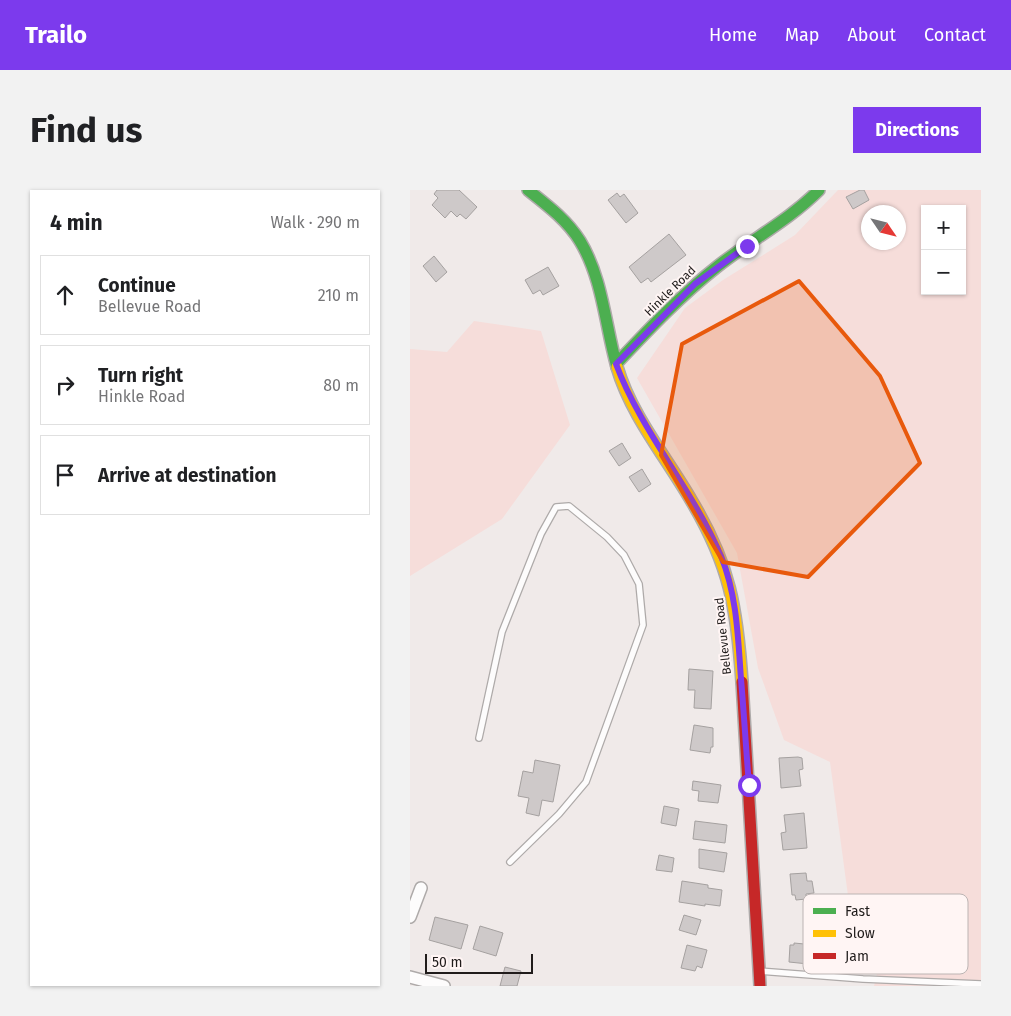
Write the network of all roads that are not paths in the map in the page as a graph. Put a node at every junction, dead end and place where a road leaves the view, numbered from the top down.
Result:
1 (528, 190) edge
2 (818, 190) edge
3 (616, 364) junction
4 (479, 738) dead end
5 (510, 862) dead end
6 (422, 888) dead end
7 (410, 917) edge
8 (760, 971) junction
9 (803, 974) edge
10 (804, 974) edge
11 (410, 977) edge
12 (981, 984) edge
13 (444, 986) edge
14 (760, 986) edge

1 - 3 street, Bellevue Road
2 - 3 street, Hinkle Road
3 - 8 street, Bellevue Road
4 - 5 lane
6 - 7 street
8 - 9 lane
8 - 14 street, Bellevue Road
10 - 12 lane
11 - 13 street

